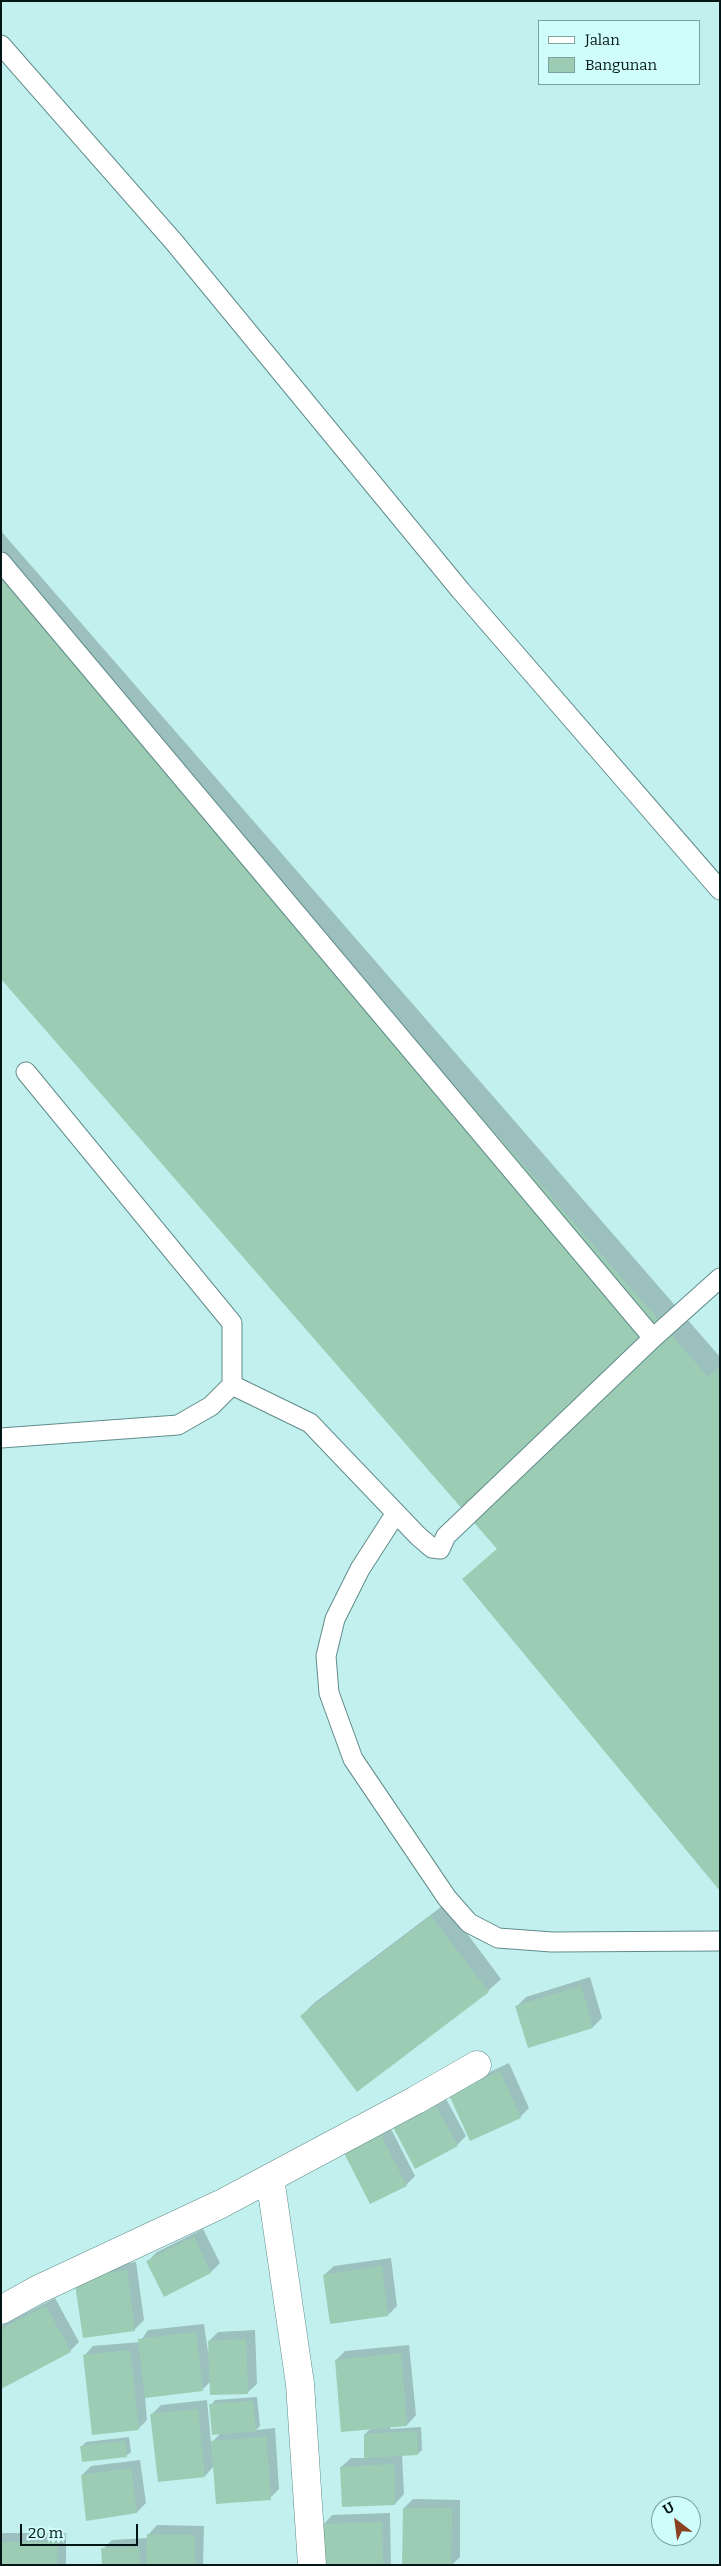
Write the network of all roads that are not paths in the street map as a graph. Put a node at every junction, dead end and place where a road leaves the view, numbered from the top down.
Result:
1 (1, 45) edge
2 (1, 562) edge
3 (720, 890) edge
4 (26, 1072) dead end
5 (720, 1278) edge
6 (654, 1338) junction
7 (232, 1385) junction
8 (1, 1438) edge
9 (396, 1513) junction
10 (720, 1941) edge
11 (478, 2065) dead end
12 (270, 2178) junction
13 (1, 2310) edge
14 (312, 2565) edge

1 - 3 lane
2 - 6 lane
4 - 7 lane
5 - 6 lane
6 - 9 lane
7 - 8 lane
7 - 9 lane
9 - 10 lane
11 - 12 street
12 - 13 street
12 - 14 street

